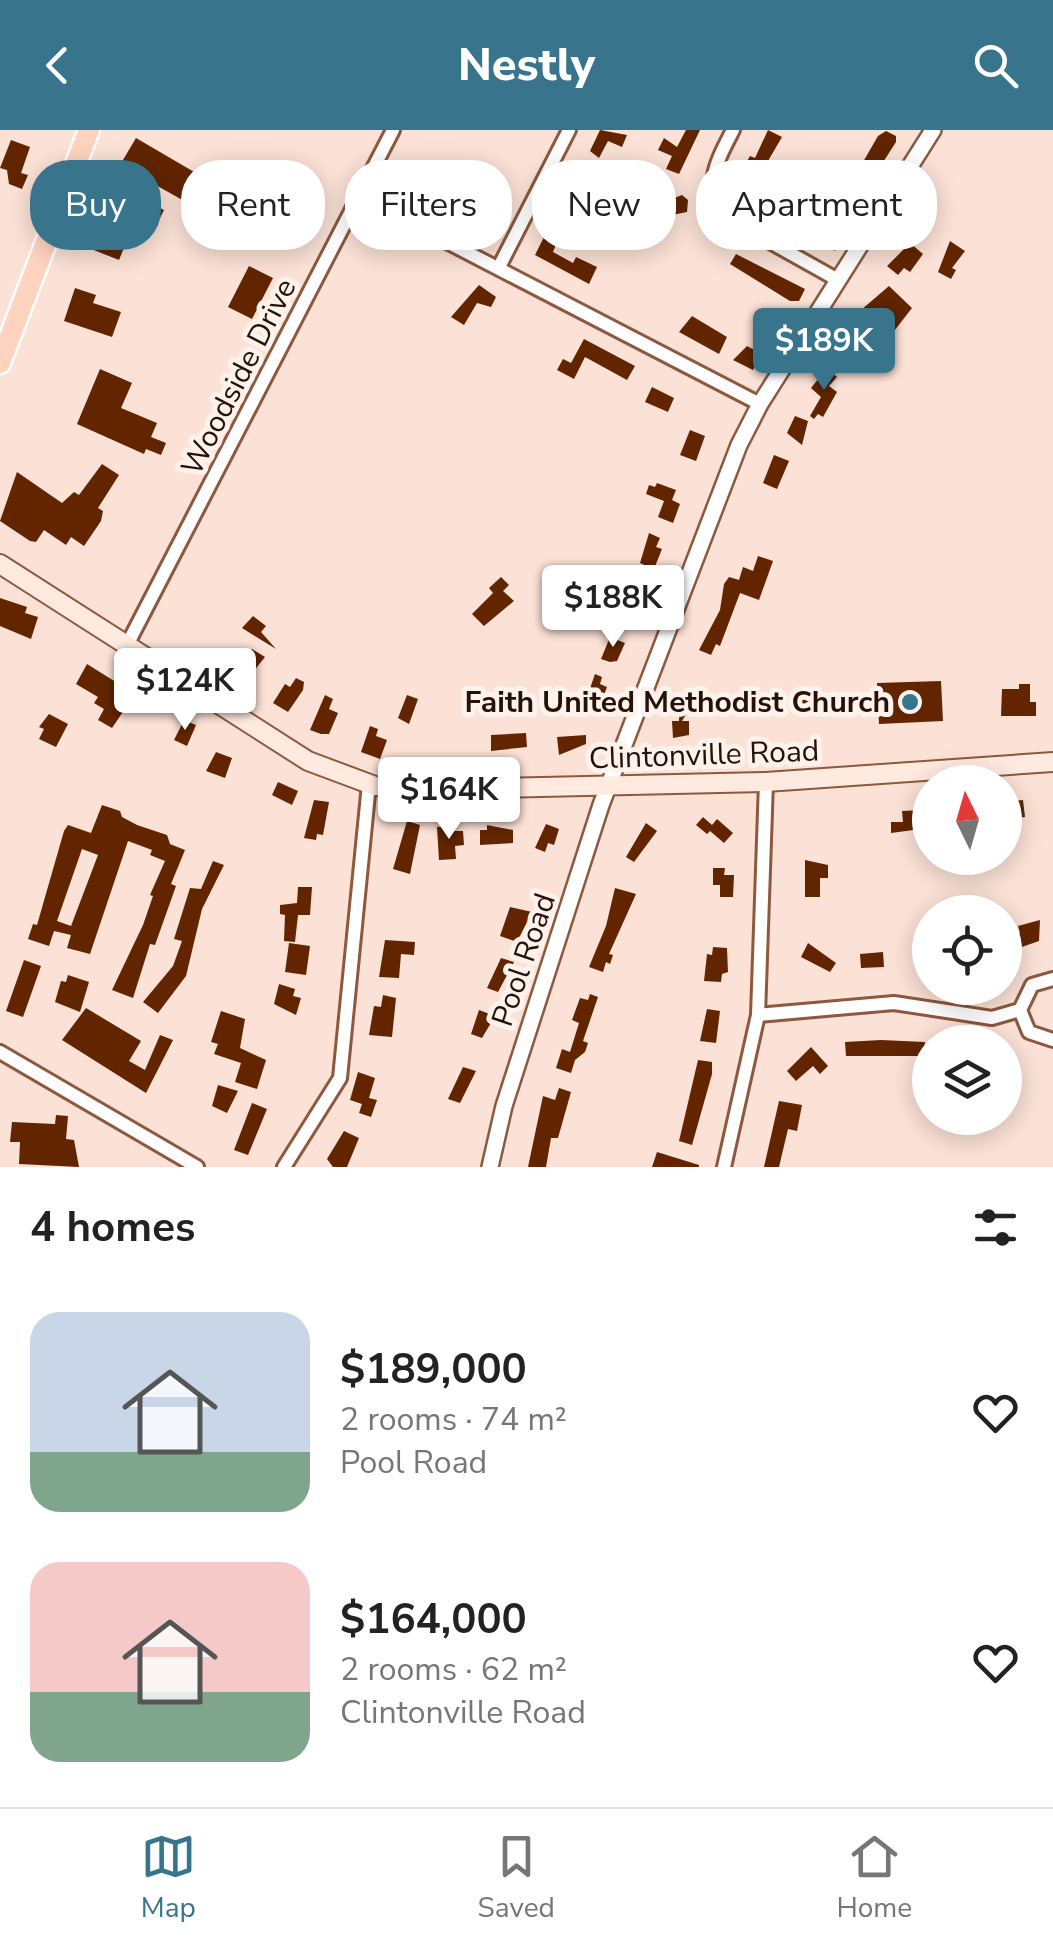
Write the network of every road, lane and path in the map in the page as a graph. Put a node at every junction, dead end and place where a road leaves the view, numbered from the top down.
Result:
1 (89, 130) edge
2 (570, 130) edge
3 (734, 130) edge
4 (933, 130) edge
5 (387, 132) edge
6 (375, 160) edge
7 (345, 226) edge
8 (465, 250) edge
9 (499, 267) junction
10 (838, 280) junction
11 (0, 363) edge
12 (760, 404) junction
13 (0, 564) edge
14 (128, 644) junction
15 (1053, 762) edge
16 (766, 782) junction
17 (369, 784) junction
18 (609, 785) junction
19 (1053, 979) edge
20 (1020, 1010) junction
21 (758, 1014) junction
22 (1053, 1040) edge
23 (1, 1055) edge
24 (198, 1167) edge
25 (284, 1167) edge
26 (490, 1167) edge
27 (724, 1167) edge

1 - 11 main road
2 - 9 street
3 - 10 street
4 - 10 street, Pool Road
5 - 6 street, Woodside Drive
7 - 14 street, Woodside Drive
8 - 9 street
9 - 12 street
10 - 12 street, Pool Road
12 - 18 street, Pool Road
13 - 14 main road, Clintonville Road
14 - 17 main road, Clintonville Road
15 - 16 main road, Clintonville Road
16 - 18 main road, Clintonville Road
16 - 21 street
17 - 18 main road, Clintonville Road
17 - 25 street
18 - 26 street, Pool Road
19 - 20 street
20 - 21 street
20 - 22 street
21 - 27 street
23 - 24 street

